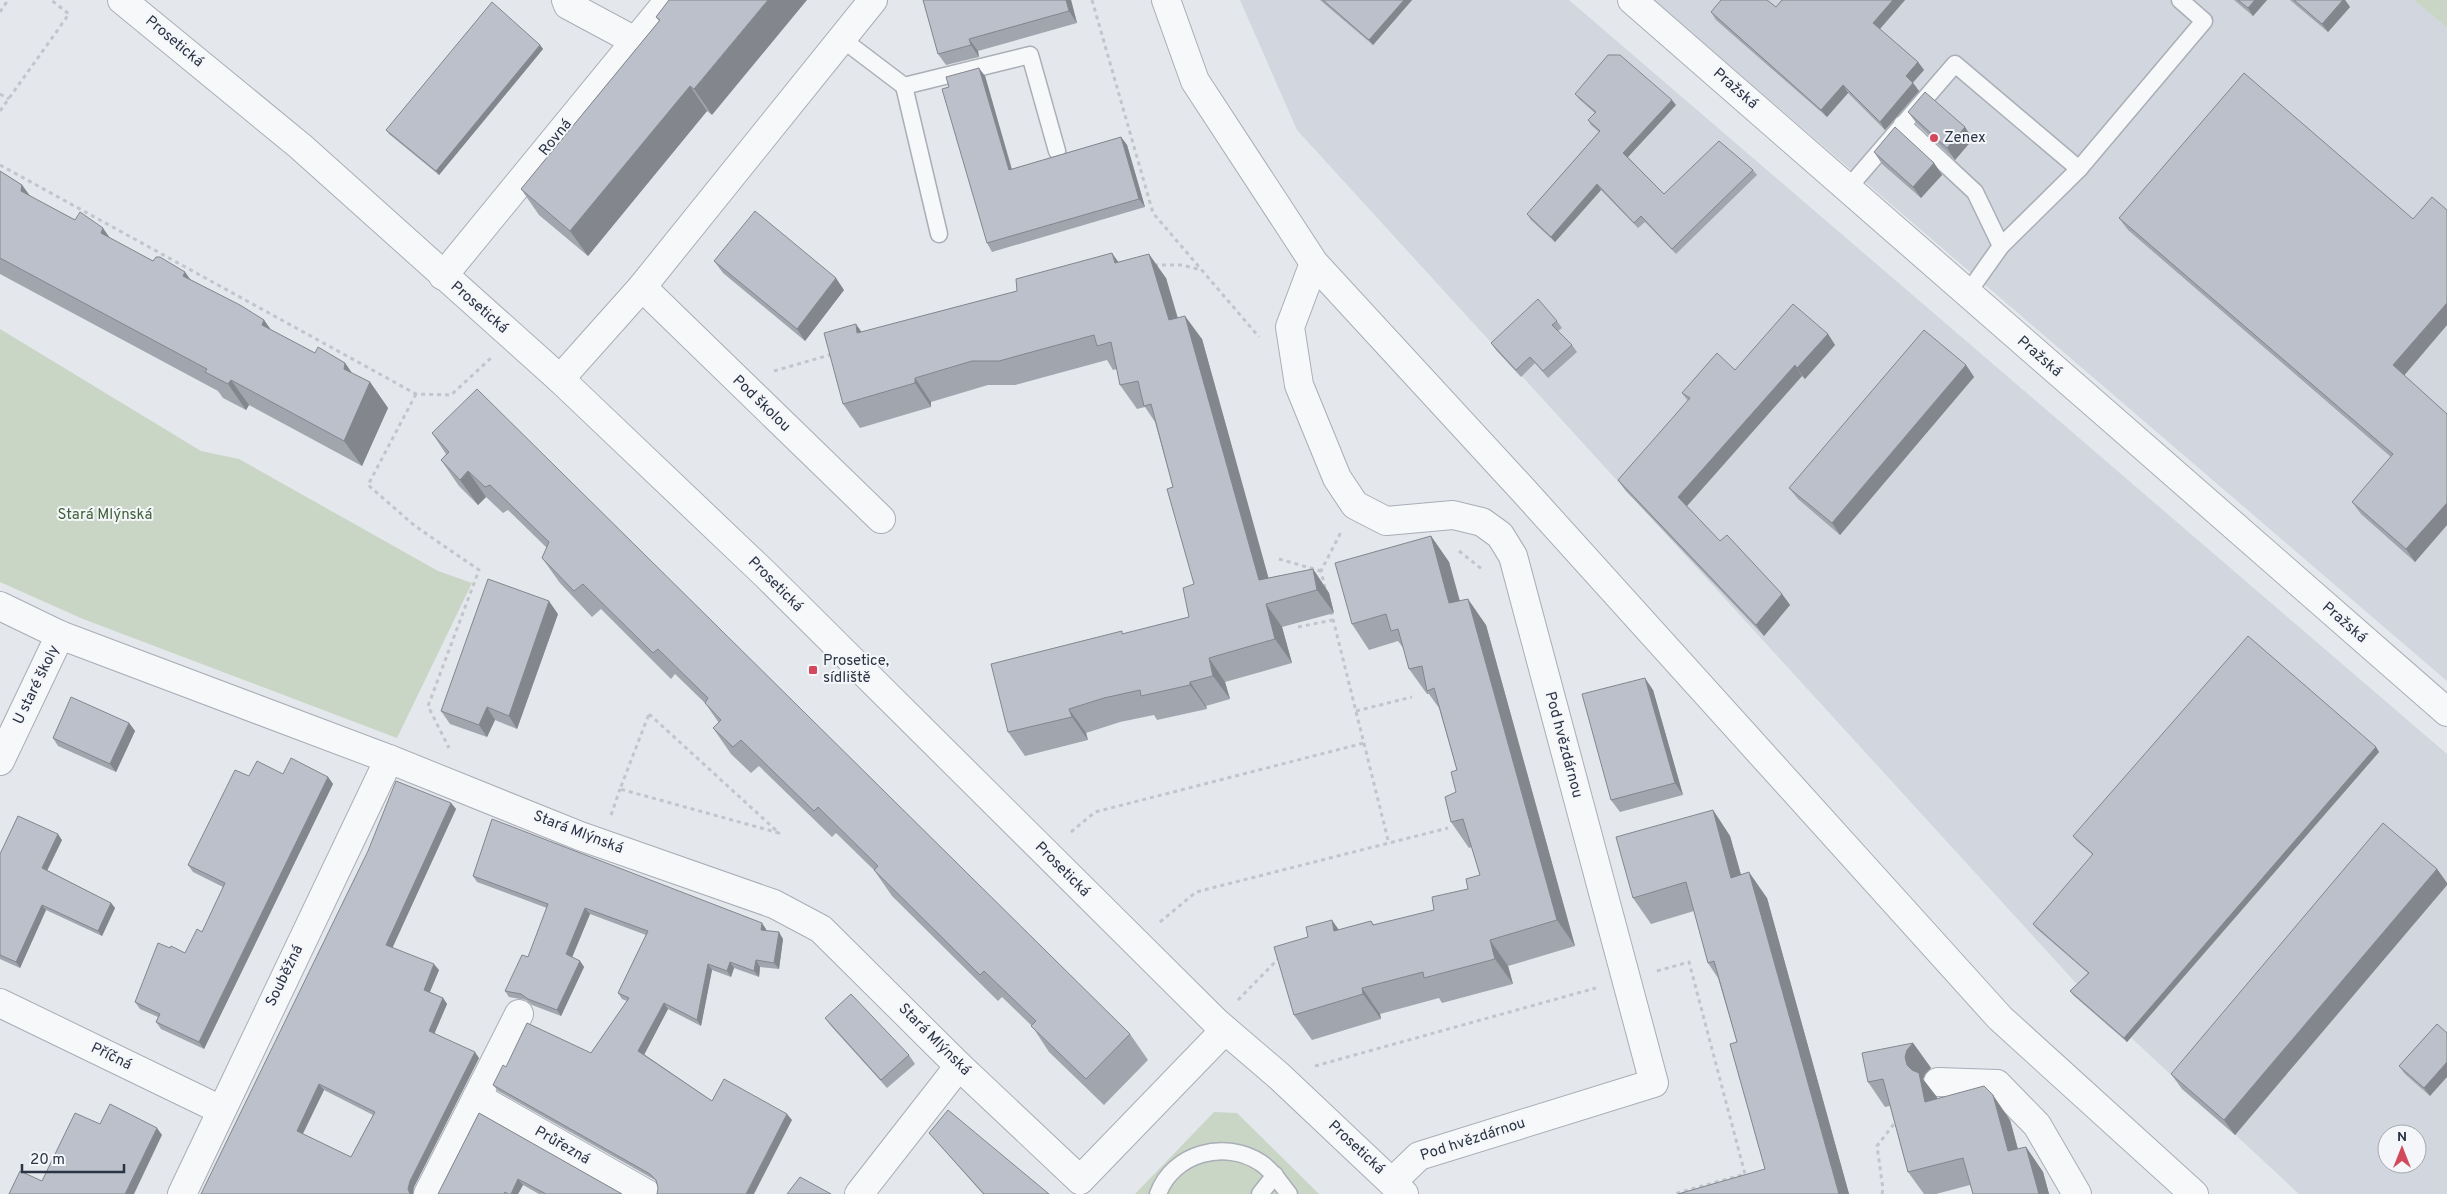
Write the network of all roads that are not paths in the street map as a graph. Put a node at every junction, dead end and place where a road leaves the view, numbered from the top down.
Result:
1 (122, 0) edge
2 (566, 0) edge
3 (669, 0) edge
4 (873, 0) edge
5 (1166, 0) edge
6 (1632, 0) edge
7 (2180, 0) edge
8 (842, 38) junction
9 (635, 41) junction
10 (904, 86) junction
11 (1902, 124) junction
12 (1057, 151) dead end
13 (2079, 169) junction
14 (1848, 187) junction
15 (940, 234) dead end
16 (2001, 246) junction
17 (1314, 263) junction
18 (443, 276) junction
19 (642, 287) junction
20 (1967, 294) junction
21 (560, 379) junction
22 (881, 519) dead end
23 (0, 606) edge
24 (60, 635) junction
25 (2447, 712) edge
26 (389, 759) junction
27 (0, 761) edge
28 (0, 1003) edge
29 (518, 1014) dead end
30 (1220, 1026) junction
31 (959, 1066) junction
32 (1938, 1082) dead end
33 (477, 1097) junction
34 (222, 1110) junction
35 (1275, 1175) junction
36 (1080, 1187) edge
37 (1398, 1188) edge
38 (190, 1191) edge
39 (428, 1194) edge
40 (647, 1194) edge
41 (859, 1194) edge
42 (1158, 1194) edge
43 (1260, 1194) edge
44 (1289, 1194) edge
45 (2077, 1194) edge
46 (2194, 1194) edge

1 - 18 street, Prosetická
2 - 9 street
3 - 9 street, Rovná
4 - 8 street
5 - 17 street
6 - 14 street, Pražská
7 - 13 lane
8 - 10 lane
8 - 19 street
9 - 18 street, Rovná
10 - 12 lane
10 - 15 lane
11 - 13 lane
11 - 14 lane
11 - 16 lane
13 - 16 lane
14 - 20 street, Pražská
16 - 20 lane
17 - 37 street, Pod hvězdárnou
17 - 46 street
18 - 21 street, Prosetická
19 - 21 street
19 - 22 street, Pod školou
20 - 25 street, Pražská
21 - 30 street, Prosetická
23 - 24 street, Stará Mlýnská
24 - 26 street, Stará Mlýnská
24 - 27 street, U staré školy
26 - 31 street, Stará Mlýnská
26 - 34 street, Souběžná
28 - 34 street, Příčná
29 - 33 street
30 - 36 street
30 - 37 street, Prosetická
31 - 36 street, Stará Mlýnská
31 - 41 street
32 - 45 street
33 - 39 street
33 - 40 street, Průřezná
34 - 38 street, Souběžná
35 - 42 lane
35 - 43 lane
35 - 44 lane

